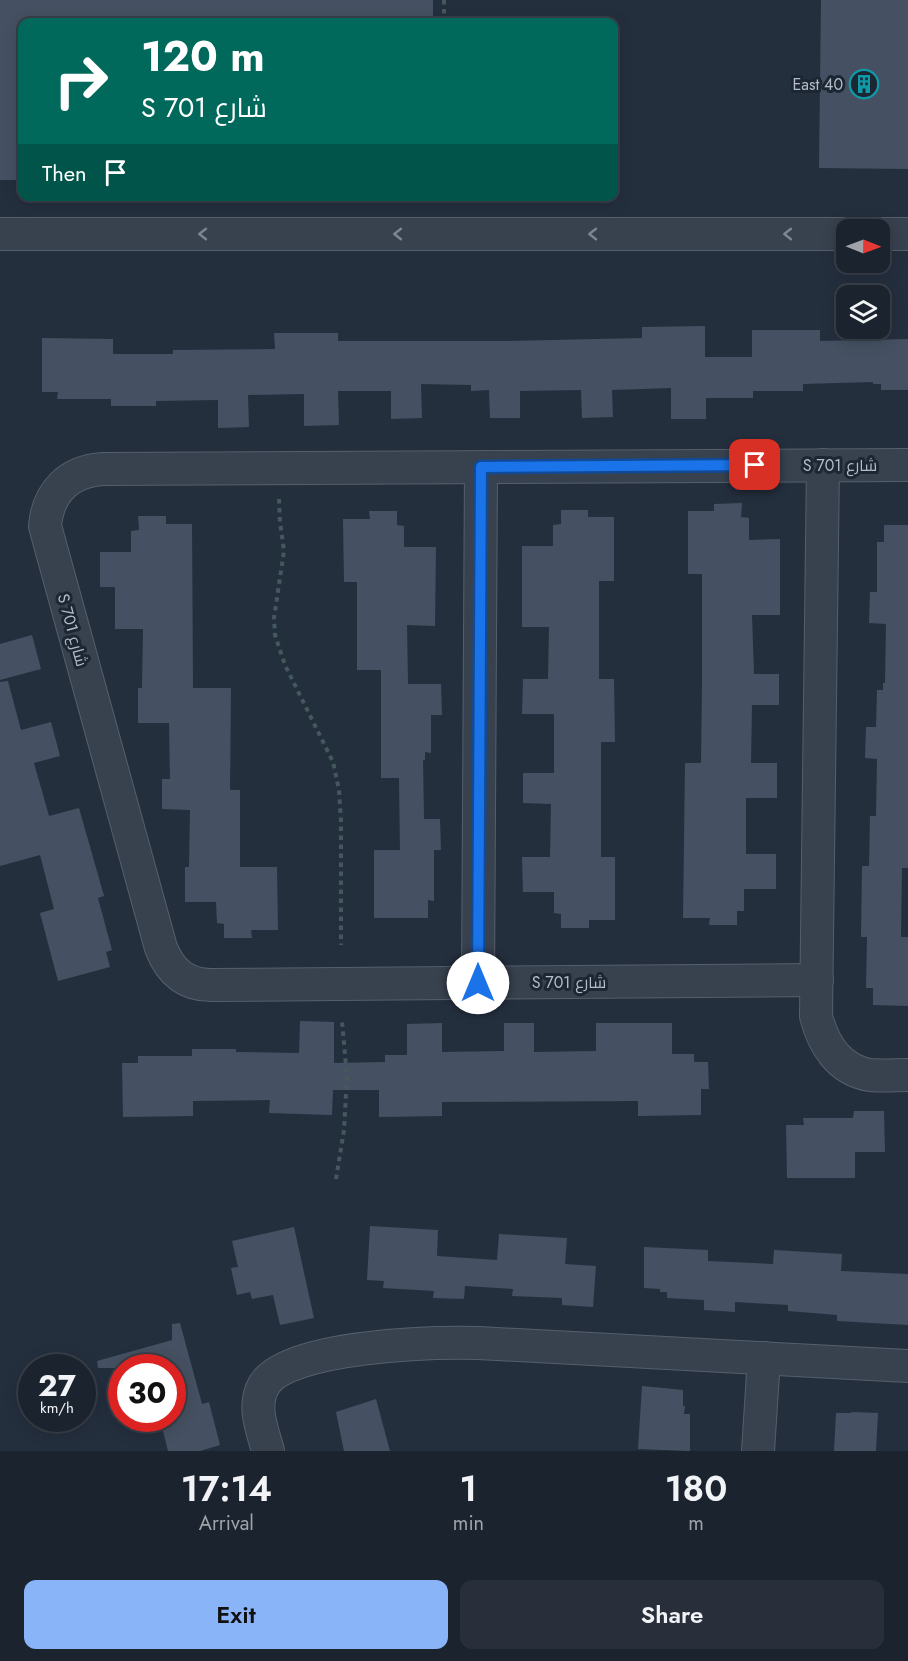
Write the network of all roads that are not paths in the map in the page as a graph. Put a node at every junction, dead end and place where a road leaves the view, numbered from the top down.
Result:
1 (0, 234) edge
2 (836, 234) edge
3 (890, 234) edge
4 (908, 234) edge
5 (823, 465) junction
6 (908, 465) edge
7 (481, 467) junction
8 (817, 980) junction
9 (478, 983) junction
10 (908, 1075) edge
11 (764, 1358) junction
12 (908, 1366) edge
13 (268, 1451) edge
14 (758, 1451) edge

2 -> 1 street
3 - 4 street
5 - 6 street, S 701 شارع
5 - 7 street, S 701 شارع
5 - 8 street
7 - 9 street
7 - 9 street, S 701 شارع
8 - 9 street, S 701 شارع
8 - 10 street
11 - 12 street
11 - 13 street
11 - 14 street

